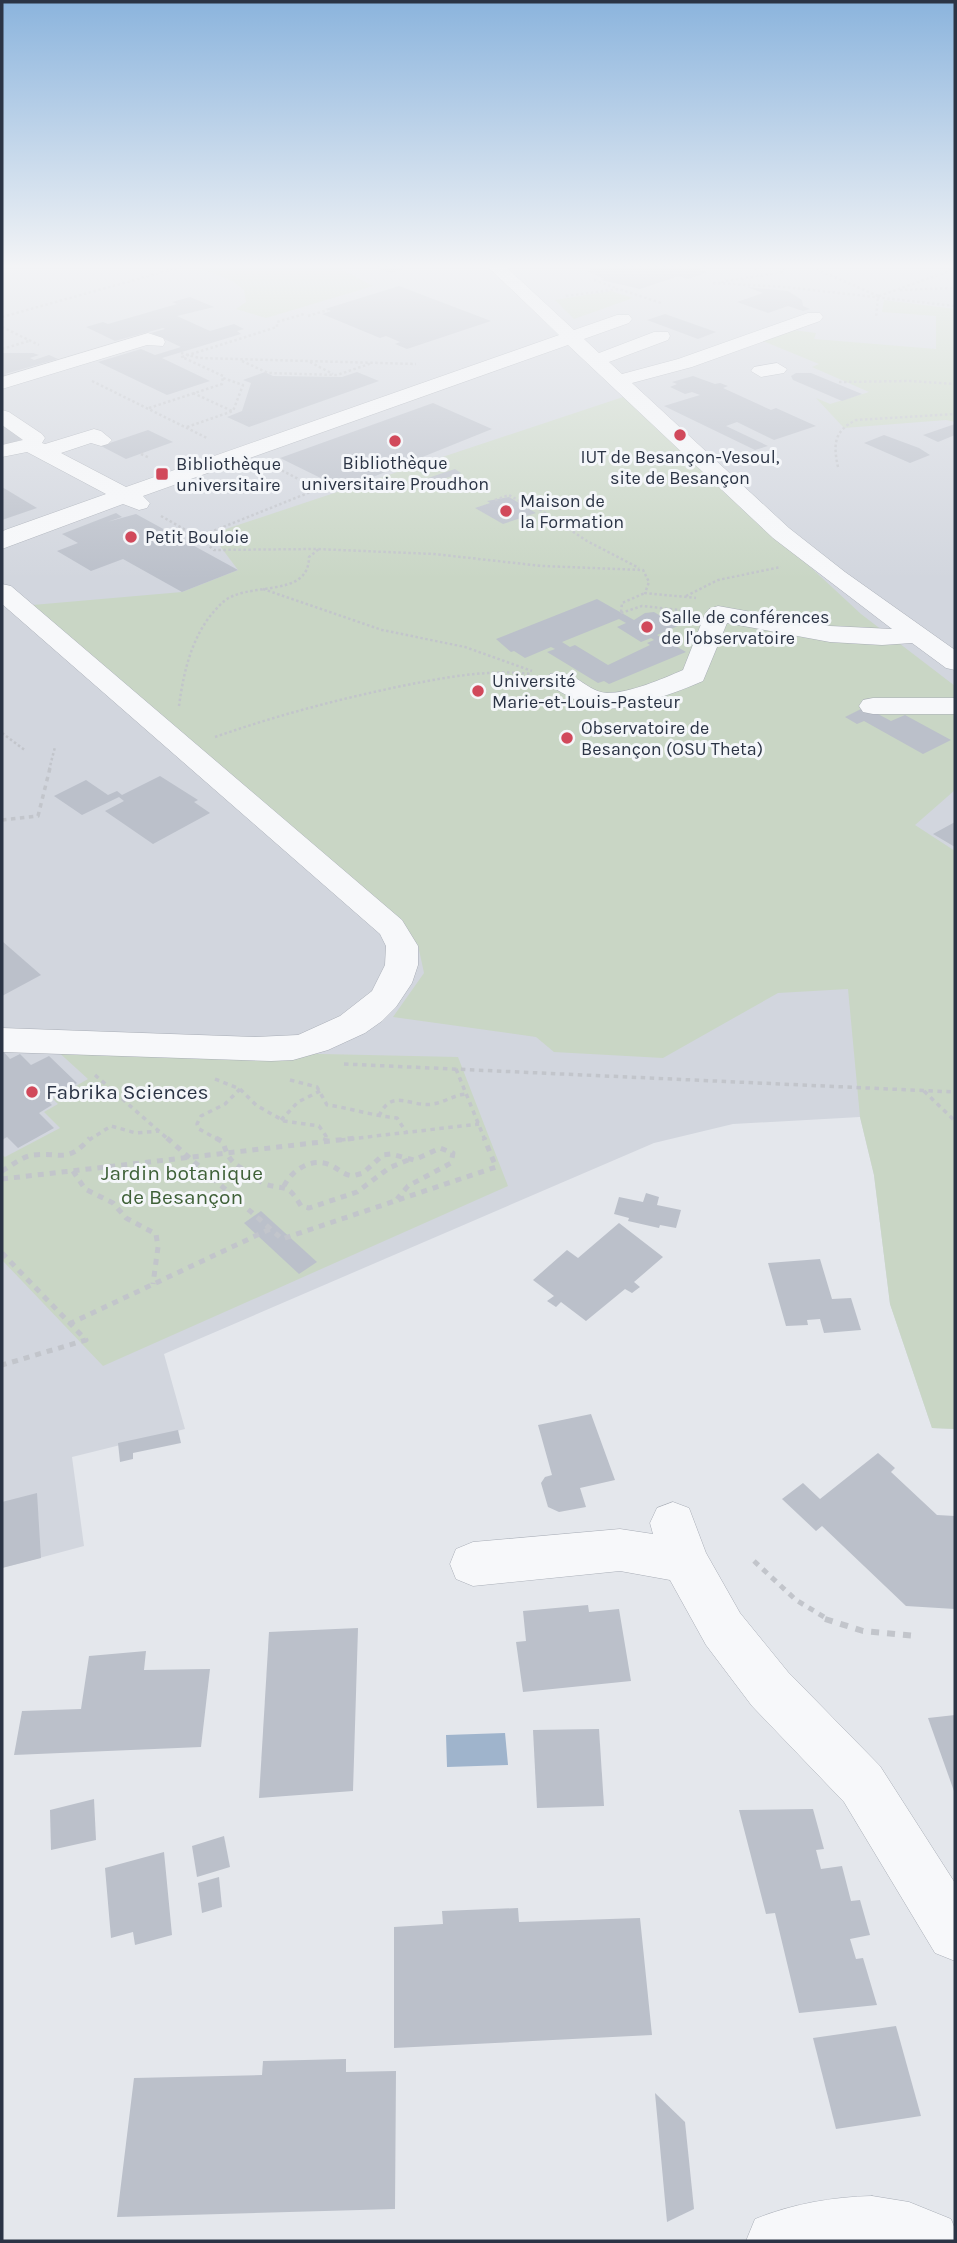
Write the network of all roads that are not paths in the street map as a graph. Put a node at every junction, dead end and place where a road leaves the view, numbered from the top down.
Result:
1 (47, 370) edge
2 (482, 370) edge
3 (609, 370) edge
4 (660, 370) edge
5 (621, 380) junction
6 (2, 383) edge
7 (2, 416) edge
8 (101, 440) dead end
9 (37, 449) junction
10 (2, 451) edge
11 (134, 499) junction
12 (2, 542) edge
13 (2, 591) edge
14 (917, 635) junction
15 (955, 662) edge
16 (559, 680) road end
17 (873, 706) dead end
18 (955, 706) edge
19 (2, 1040) edge
20 (473, 1564) dead end
21 (955, 1933) edge
22 (777, 2241) edge
23 (929, 2241) edge

1 - 6 street
2 - 11 street
3 - 5 street
4 - 5 street
5 - 14 street
7 - 9 street
8 - 9 street
9 - 10 street
9 - 11 street
11 - 12 street
13 - 19 street
14 - 15 street
14 - 16 street
17 - 18 street
20 - 21 street
22 - 23 street

